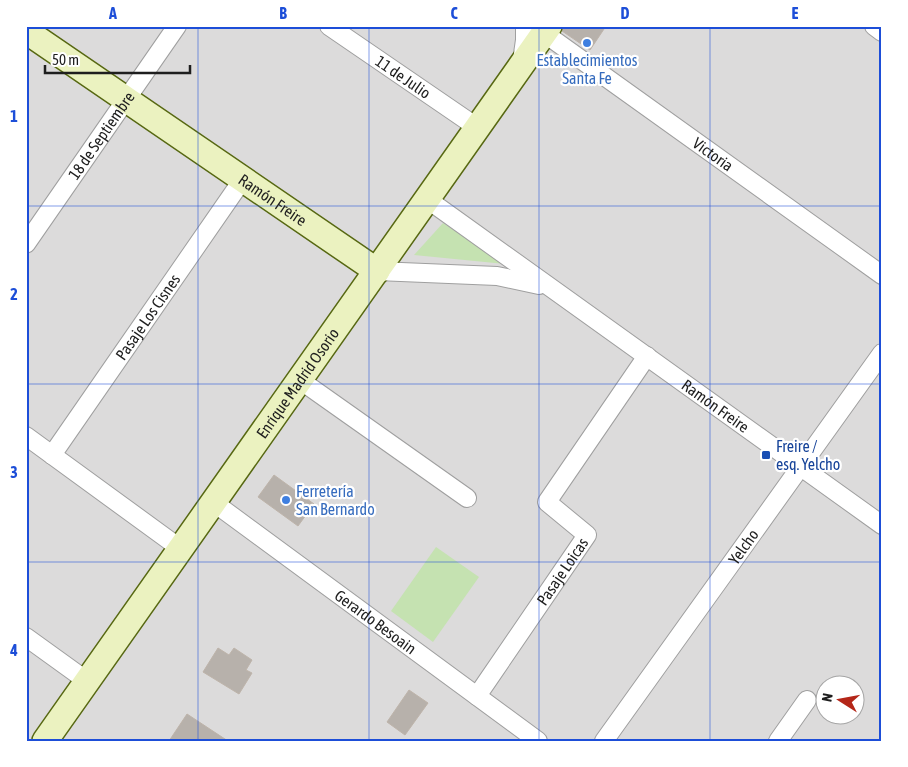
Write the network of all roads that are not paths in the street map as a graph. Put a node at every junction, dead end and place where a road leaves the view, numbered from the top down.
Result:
1 (177, 26) edge
2 (329, 26) edge
3 (874, 26) edge
4 (539, 29) edge
5 (26, 30) edge
6 (882, 32) edge
7 (127, 100) junction
8 (478, 128) junction
9 (243, 179) junction
10 (427, 199) junction
11 (26, 244) edge
12 (377, 271) junction
13 (882, 275) edge
14 (549, 288) junction
15 (882, 353) edge
16 (647, 356) junction
17 (300, 380) junction
18 (26, 436) edge
19 (52, 455) junction
20 (800, 466) junction
21 (467, 498) dead end
22 (213, 502) junction
23 (882, 525) edge
24 (181, 549) junction
25 (26, 637) edge
26 (87, 680) junction
27 (478, 696) junction
28 (807, 700) dead end
29 (45, 741) edge
30 (538, 741) edge
31 (604, 741) edge
32 (778, 741) edge

1 - 7 street, 18 de Septiembre
2 - 8 street, 11 de Julio
3 - 6 street
4 - 8 street, Enrique Madrid Osorio
4 - 13 street, Victoria
5 - 7 street, Ramón Freire
7 - 9 street, Ramón Freire
7 - 11 street, 18 de Septiembre
8 - 10 street, Enrique Madrid Osorio
9 - 12 street, Ramón Freire
9 - 19 street, Pasaje Los Cisnes
10 - 12 street, Enrique Madrid Osorio
10 - 14 street, Ramón Freire
12 - 14 street, Ramón Freire
12 - 17 street, Enrique Madrid Osorio
14 - 16 street, Ramón Freire
15 - 20 street, Yelcho
16 - 20 street, Ramón Freire
16 - 27 street, Pasaje Loicas
17 - 21 street
17 - 22 street, Enrique Madrid Osorio
18 - 19 street
19 - 24 street
20 - 23 street, Ramón Freire
20 - 31 street, Yelcho
22 - 24 street, Enrique Madrid Osorio
22 - 27 street, Gerardo Besoain
24 - 26 street, Enrique Madrid Osorio
25 - 26 street
26 - 29 street, Enrique Madrid Osorio
27 - 30 street, Gerardo Besoain
28 - 32 street

